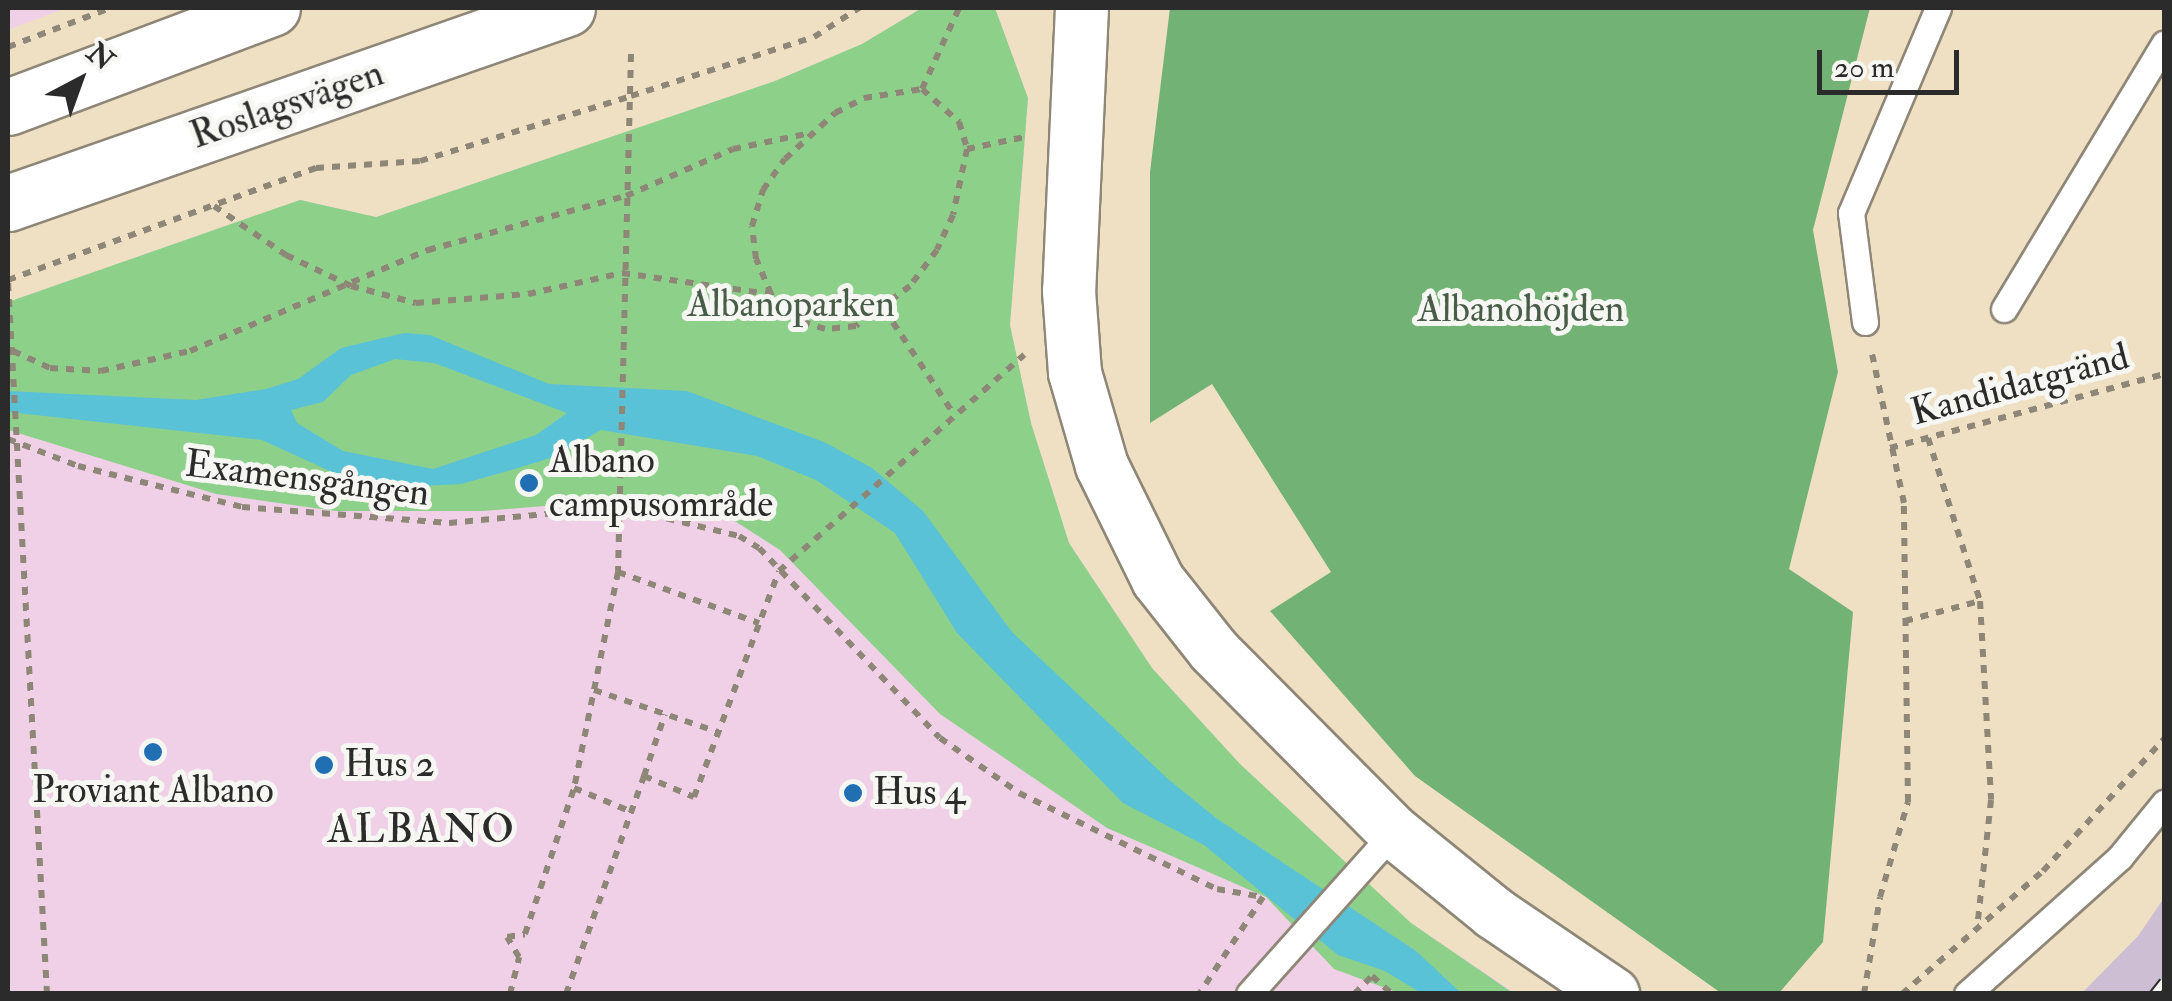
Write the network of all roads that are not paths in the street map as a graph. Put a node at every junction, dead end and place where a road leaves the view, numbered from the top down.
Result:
1 (272, 8) edge
2 (567, 8) edge
3 (1082, 8) edge
4 (1938, 8) edge
5 (2164, 44) edge
6 (8, 108) edge
7 (8, 203) edge
8 (2004, 310) dead end
9 (1865, 322) road end
10 (2164, 804) edge
11 (1394, 832) junction
12 (1249, 994) edge
13 (1613, 994) edge
14 (1968, 994) edge

1 - 6 main road
2 - 7 main road, Roslagsvägen
3 - 11 street
4 - 9 lane
5 - 8 lane
10 - 14 lane
11 - 12 lane
11 - 13 street

